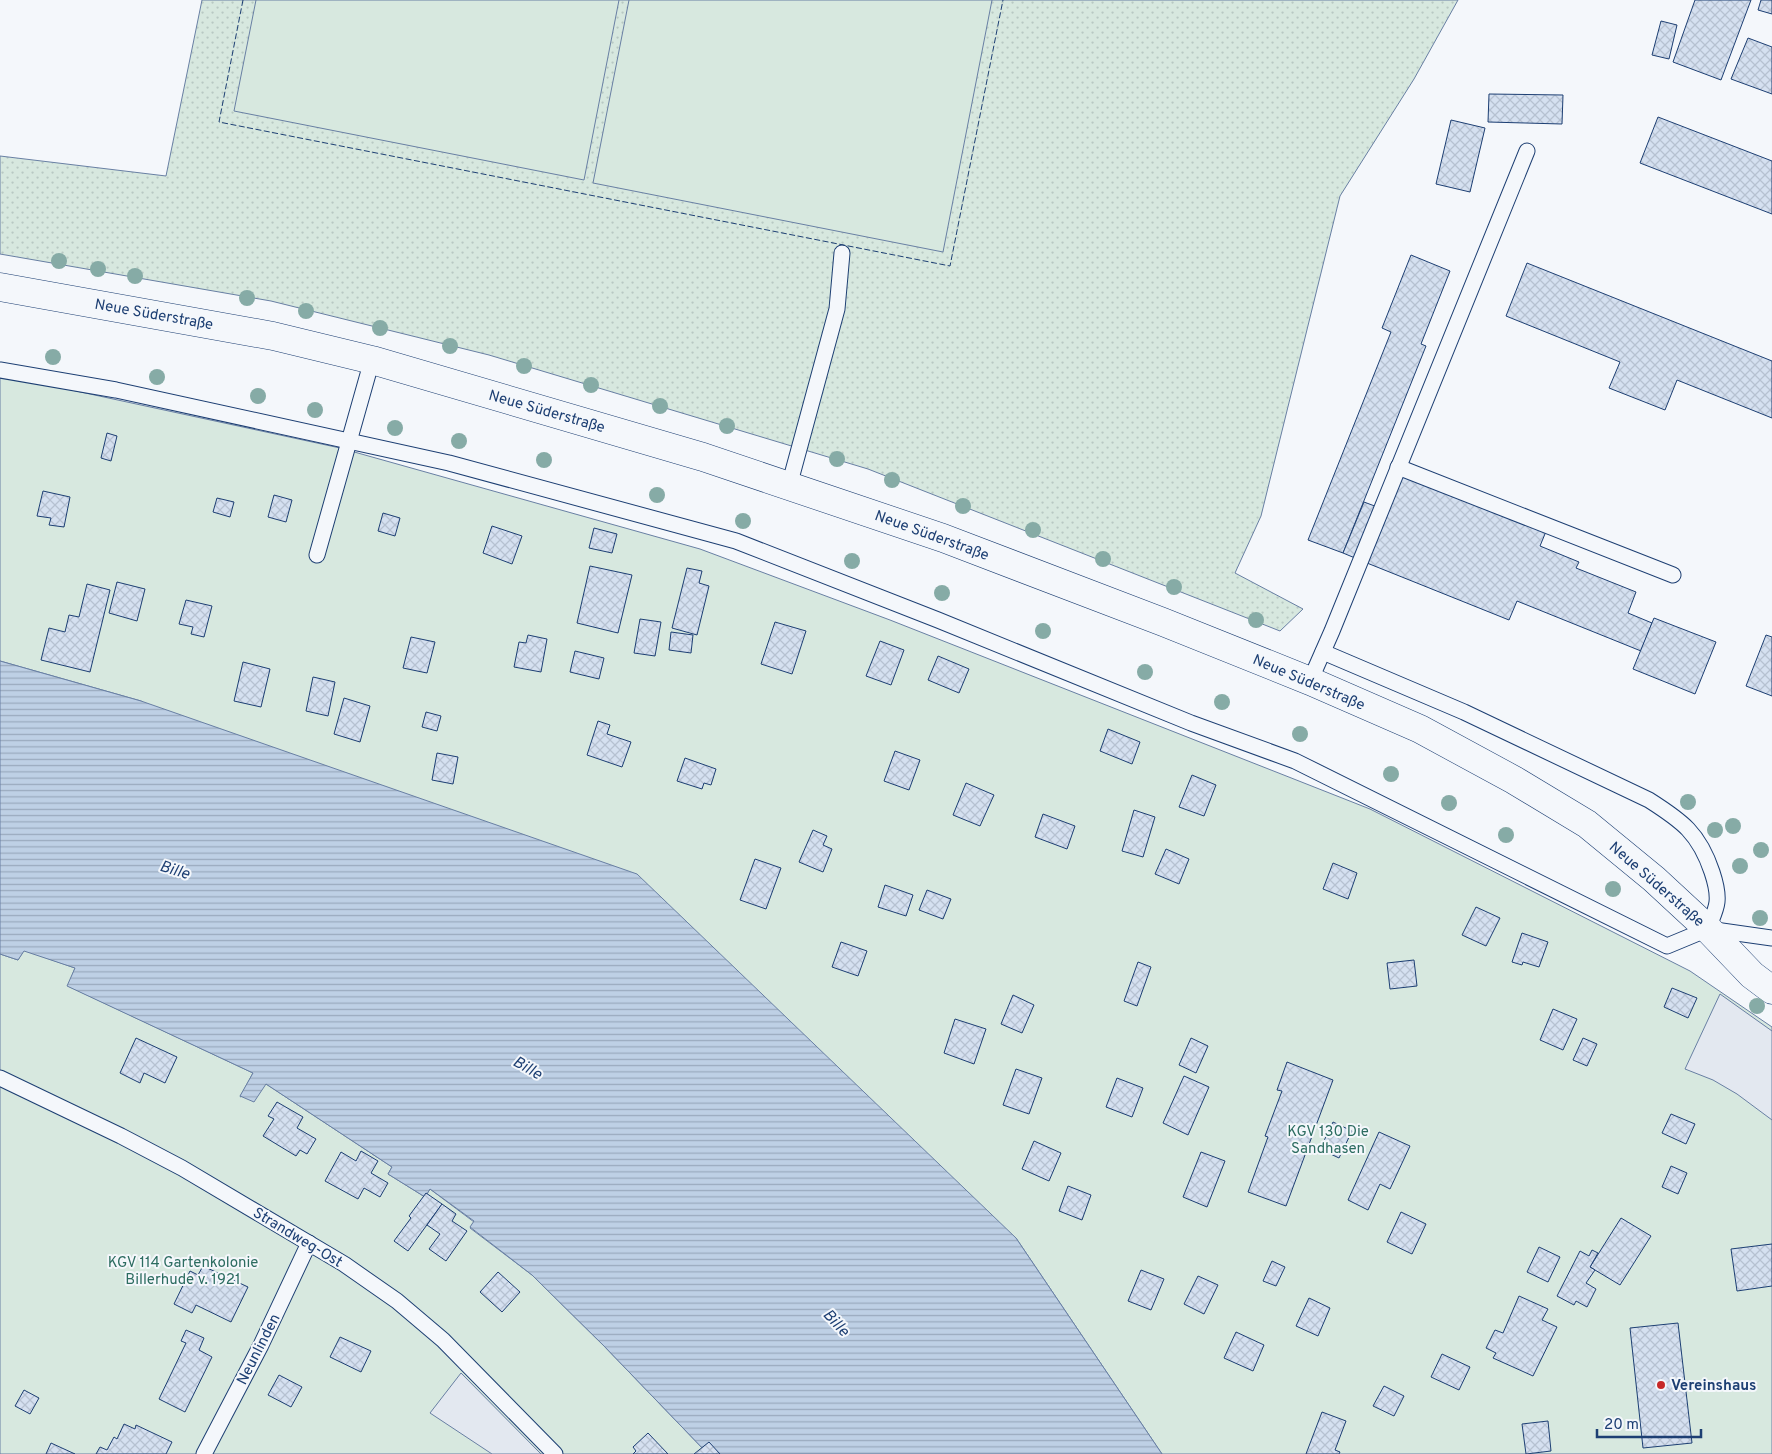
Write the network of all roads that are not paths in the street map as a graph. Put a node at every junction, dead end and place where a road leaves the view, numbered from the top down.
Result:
1 (1527, 151) dead end
2 (842, 253) dead end
3 (0, 287) edge
4 (372, 360) junction
5 (0, 370) edge
6 (350, 441) junction
7 (1398, 467) junction
8 (789, 486) junction
9 (317, 555) dead end
10 (1673, 575) dead end
11 (1323, 652) junction
12 (1310, 681) junction
13 (1708, 928) junction
14 (1772, 938) edge
15 (1772, 990) edge
16 (0, 1078) edge
17 (309, 1243) junction
18 (204, 1454) edge
19 (555, 1454) edge

1 - 7 lane
2 - 8 lane
3 - 4 street, Neue Süderstraße
4 - 6 lane
4 - 8 street, Neue Süderstraße
5 - 6 lane
6 - 9 lane
6 - 13 lane
7 - 10 lane
7 - 11 lane
8 - 12 street, Neue Süderstraße
11 - 12 lane
11 - 13 lane
12 - 13 street, Neue Süderstraße
13 - 14 lane
13 - 15 street, Neue Süderstraße
16 - 17 lane, Strandweg-Ost
17 - 18 lane, Neunlinden
17 - 19 lane, Strandweg-Ost

